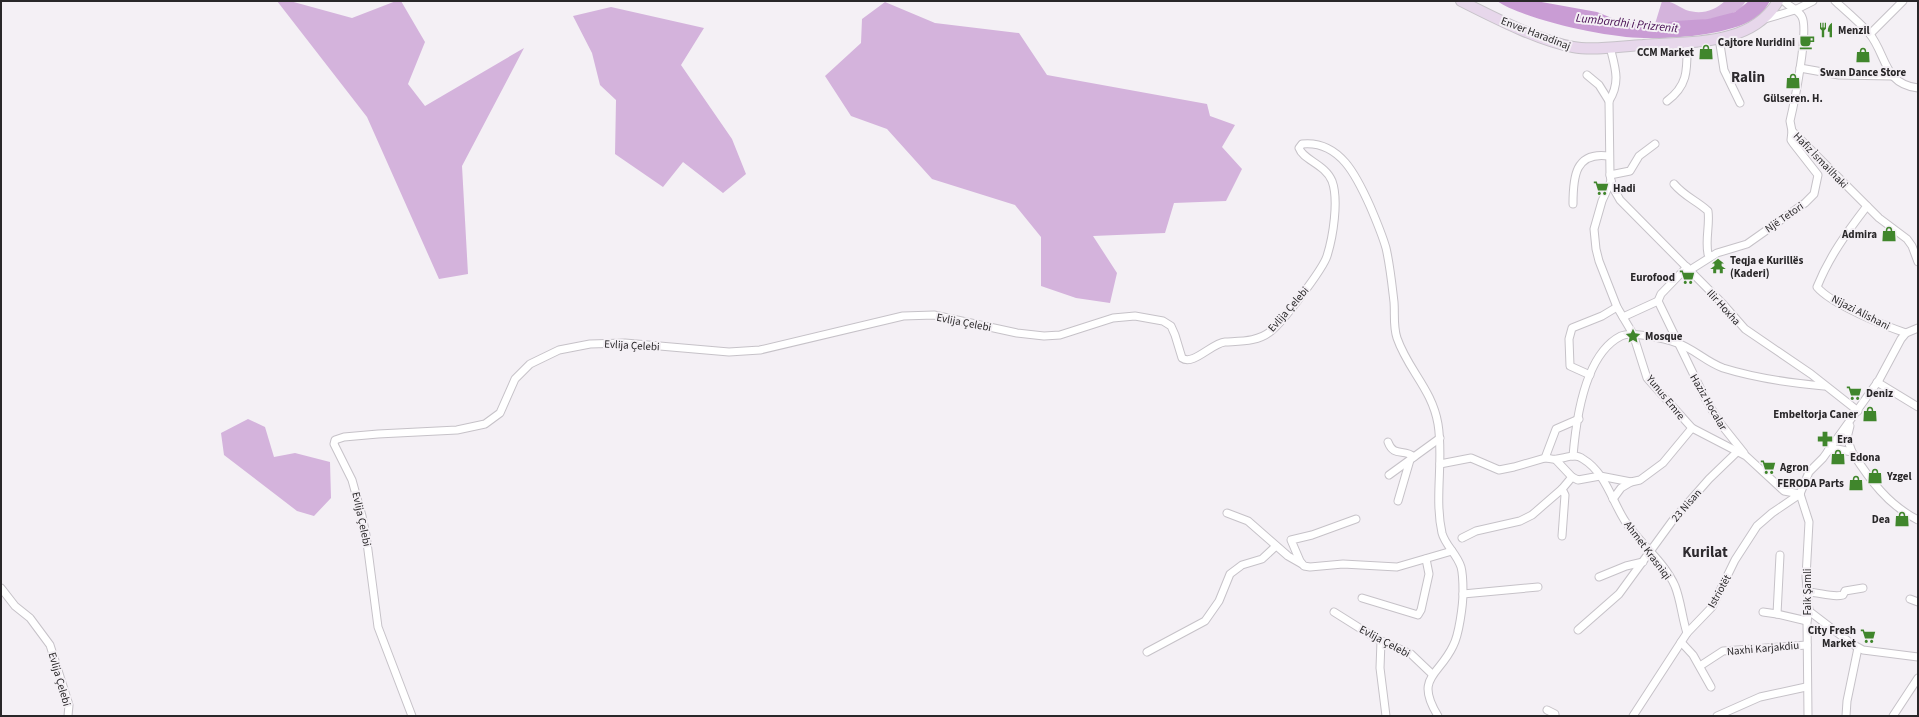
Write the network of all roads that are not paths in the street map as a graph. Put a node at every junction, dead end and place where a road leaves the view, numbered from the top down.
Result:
1 (1461, 1) edge
2 (1778, 1) edge
3 (1784, 1) edge
4 (1813, 1) edge
5 (1835, 1) edge
6 (1904, 1) edge
7 (1795, 10) junction
8 (1763, 20) junction
9 (1870, 34) junction
10 (1719, 38) junction
11 (1687, 43) junction
12 (1610, 47) junction
13 (1800, 68) junction
14 (1587, 75) dead end
15 (1891, 76) junction
16 (1918, 88) edge
17 (1610, 101) junction
18 (1667, 101) dead end
19 (1740, 103) dead end
20 (1792, 131) junction
21 (1654, 144) dead end
22 (1609, 156) junction
23 (1610, 178) junction
24 (1674, 184) dead end
25 (1573, 204) dead end
26 (1867, 206) junction
27 (1711, 256) junction
28 (1918, 262) edge
29 (1688, 269) junction
30 (1658, 301) junction
31 (1617, 307) junction
32 (1623, 317) junction
33 (1918, 328) edge
34 (1906, 333) junction
35 (1633, 334) junction
36 (1678, 343) junction
37 (1590, 375) junction
38 (1877, 382) junction
39 (1824, 386) junction
40 (1918, 407) edge
41 (1858, 411) junction
42 (1579, 415) junction
43 (1851, 420) junction
44 (1692, 428) junction
45 (1440, 438) junction
46 (1388, 442) dead end
47 (1828, 451) junction
48 (1737, 452) junction
49 (1852, 452) junction
50 (1573, 456) junction
51 (1746, 456) junction
52 (1545, 458) junction
53 (1412, 459) junction
54 (1556, 460) junction
55 (1440, 464) junction
56 (1389, 475) dead end
57 (1600, 476) junction
58 (1572, 477) junction
59 (1631, 482) junction
60 (1562, 488) junction
61 (1800, 494) junction
62 (1613, 499) junction
63 (1398, 501) dead end
64 (1227, 513) dead end
65 (1356, 519) dead end
66 (1918, 520) edge
67 (1562, 536) dead end
68 (1462, 538) dead end
69 (1276, 546) junction
70 (1452, 551) junction
71 (1649, 552) junction
72 (1780, 555) dead end
73 (1426, 559) junction
74 (1643, 562) junction
75 (1304, 566) junction
76 (1599, 577) dead end
77 (1538, 587) dead end
78 (1, 588) edge
79 (1863, 588) dead end
80 (1807, 592) junction
81 (1463, 594) junction
82 (1362, 598) dead end
83 (1910, 599) dead end
84 (1918, 602) edge
85 (1809, 611) junction
86 (1334, 612) dead end
87 (1763, 612) dead end
88 (1777, 614) junction
89 (1807, 621) junction
90 (1578, 630) dead end
91 (1687, 634) junction
92 (1382, 641) junction
93 (1681, 642) junction
94 (1806, 644) junction
95 (1858, 648) junction
96 (1147, 652) dead end
97 (1918, 657) edge
98 (1700, 666) junction
99 (1432, 674) junction
100 (1918, 678) edge
101 (1712, 687) dead end
102 (1806, 687) junction
103 (1547, 710) dead end
104 (68, 716) edge
105 (412, 716) edge
106 (1386, 716) edge
107 (1438, 716) edge
108 (1555, 716) edge
109 (1633, 716) edge
110 (1717, 716) edge
111 (1808, 716) edge
112 (1846, 716) edge
113 (1893, 716) edge

1 - 12 main road, Enver Haradinaj
2 - 8 main road, Enver Haradinaj
3 - 7 street
4 - 7 street
5 - 9 street
6 - 9 street
7 - 8 street
7 - 13 street, Hafiz İsmai̇lhaki
8 - 10 main road, Enver Haradinaj
9 - 15 street
10 - 11 main road, Enver Haradinaj
10 - 19 street
11 - 12 main road, Enver Haradinaj
11 - 18 street
12 - 17 street, Yunus Emre
13 - 15 street
13 - 20 street, Hafiz İsmai̇lhaki
14 - 17 street
15 - 16 street
17 - 22 street, Yunus Emre
20 - 26 street, Hafiz İsmai̇lhaki
20 - 27 street, Një Tetori
21 - 23 street
22 - 23 street, Yunus Emre
22 - 25 street
23 - 29 street, Ilir Hoxha
23 - 31 street, Yunus Emre
24 - 27 street
26 - 28 street, Hafiz İsmai̇lhaki
26 - 34 street, Nijazi Alishani
27 - 29 street, Një Tetori
29 - 30 street, Një Tetori
29 - 39 street, Ilir Hoxha
30 - 32 street
30 - 36 street, Haziz Hocalar
31 - 32 street, Yunus Emre
31 - 37 street
32 - 35 street, Yunus Emre
33 - 34 street
34 - 38 street, Nijazi Alishani
35 - 36 street
35 - 37 street
35 - 44 street, Yunus Emre
36 - 39 street
36 - 51 street, Haziz Hocalar
37 - 42 street
38 - 40 street
38 - 41 street, Nijazi Alishani
39 - 41 street, Ilir Hoxha
41 - 43 street, Nijazi Alishani
42 - 50 street
42 - 52 street
43 - 47 street, Nijazi Alishani
43 - 49 street
44 - 48 street, Yunus Emre
44 - 59 street
45 - 53 street
45 - 55 street, Evlija Çelebi
45 - 105 street, Evlija Çelebi
46 - 53 street
47 - 49 street
47 - 61 street, Nijazi Alishani
48 - 51 street, Yunus Emre
48 - 71 street, 23 Nisan
49 - 66 street
50 - 54 street
50 - 57 street, Ahmet Krasniqi
51 - 61 street, Yunus Emre
52 - 54 street
52 - 55 street
53 - 56 street
53 - 63 street
54 - 58 street
55 - 70 street, Evlija Çelebi
57 - 58 street
57 - 59 street
57 - 62 street, Ahmet Krasniqi
58 - 60 street
59 - 62 street
60 - 67 street
60 - 68 street
61 - 80 street, Faik Şamli
61 - 91 street, Istriotët
62 - 71 street, Ahmet Krasniqi
64 - 69 street
65 - 75 street
69 - 75 street
69 - 96 street
70 - 73 street
70 - 81 street, Evlija Çelebi
71 - 74 street, 23 Nisan
71 - 91 street, Ahmet Krasniqi
72 - 88 street
73 - 75 street
73 - 82 street
74 - 76 street
74 - 90 street, 23 Nisan
77 - 81 street
78 - 104 street, Evlija Çelebi
79 - 80 street
80 - 85 street, Faik Şamli
81 - 99 street, Evlija Çelebi
83 - 84 street
85 - 89 street, Faik Şamli
85 - 95 street
86 - 92 street, Evlija Çelebi
87 - 88 street
88 - 89 street
89 - 94 street, Faik Şamli
91 - 93 street, Istriotët
92 - 99 street, Evlija Çelebi
92 - 106 street
93 - 98 street
93 - 109 street, Istriotët
94 - 98 street, Naxhi Karjakdiu
94 - 102 street, Faik Şamli
95 - 97 street
95 - 112 street
98 - 101 street
99 - 107 street
100 - 113 street
102 - 110 street
102 - 111 street, Faik Şamli
103 - 108 street

